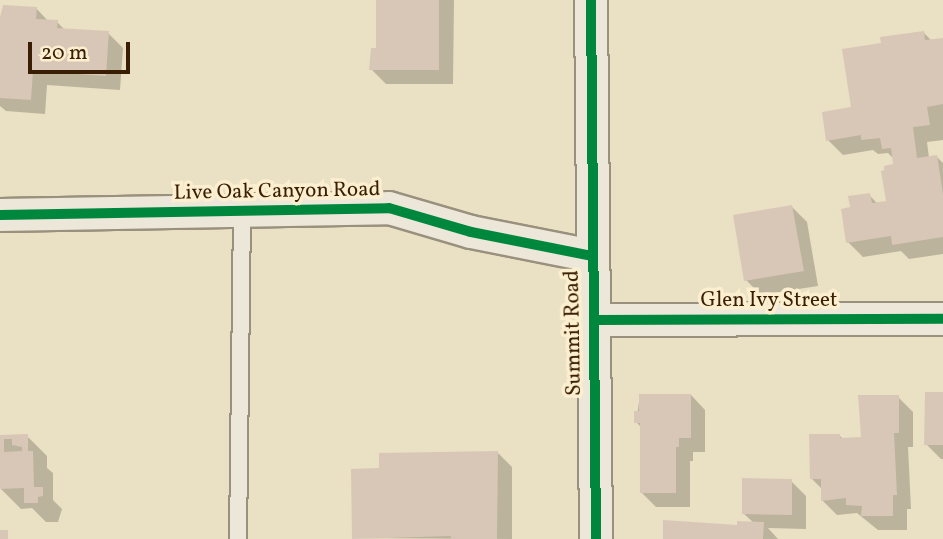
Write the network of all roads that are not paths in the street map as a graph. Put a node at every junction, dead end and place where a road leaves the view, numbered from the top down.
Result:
1 (591, 0) edge
2 (242, 211) junction
3 (0, 215) edge
4 (592, 256) junction
5 (594, 320) junction
6 (943, 320) edge
7 (238, 539) edge
8 (596, 539) edge

1 - 4 street, Summit Road
2 - 3 street, Live Oak Canyon Road
2 - 4 street, Live Oak Canyon Road
2 - 7 lane
4 - 5 street, Summit Road
5 - 6 street, Glen Ivy Street
5 - 8 street, Summit Road

